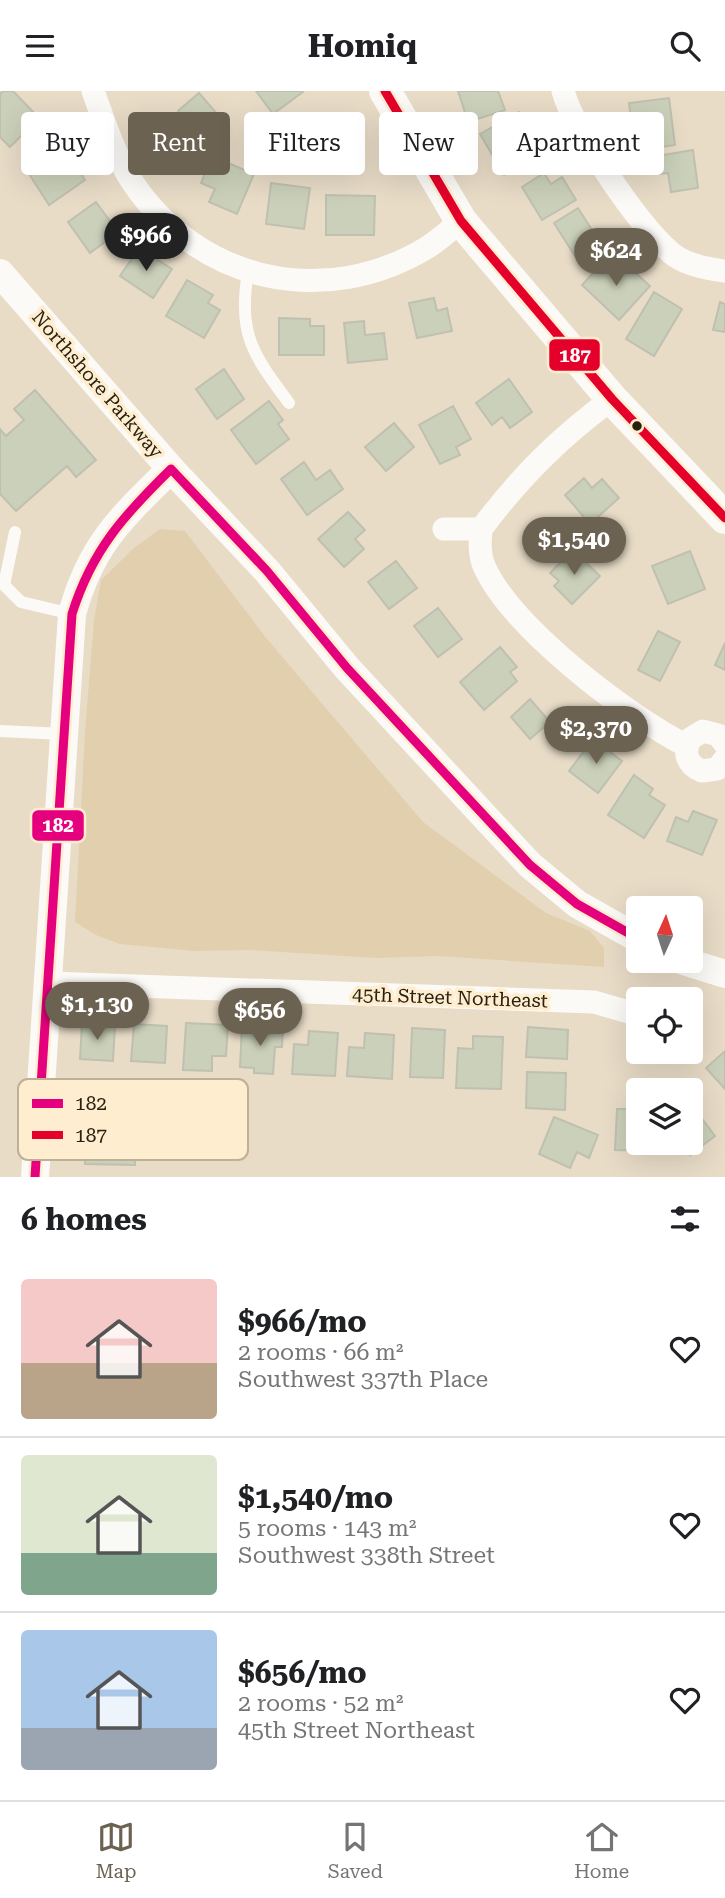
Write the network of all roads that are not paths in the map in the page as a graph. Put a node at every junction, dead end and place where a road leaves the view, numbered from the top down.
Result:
1 (93, 91) edge
2 (385, 91) edge
3 (563, 91) edge
4 (461, 221) junction
5 (725, 271) edge
6 (0, 272) edge
7 (248, 273) junction
8 (612, 399) junction
9 (289, 403) dead end
10 (171, 469) junction
11 (725, 518) edge
12 (444, 529) dead end
13 (481, 529) junction
14 (15, 532) dead end
15 (72, 614) junction
16 (0, 731) edge
17 (64, 734) junction
18 (725, 744) edge
19 (687, 746) junction
20 (725, 759) edge
21 (626, 932) edge
22 (704, 967) edge
23 (725, 974) edge
24 (50, 983) junction
25 (626, 1011) edge
26 (43, 1079) edge

1 - 7 street
2 - 4 main road
3 - 5 street
4 - 7 street
4 - 8 main road
6 - 10 street, Northshore Parkway
7 - 9 lane
8 - 11 main road
8 - 13 street
10 - 15 street
10 - 21 street, Northshore Parkway
12 - 13 street
13 - 19 street
14 - 15 lane
15 - 17 street
16 - 17 lane
17 - 24 street
18 - 19 street
19 - 20 street
22 - 23 street
24 - 25 street, 45th Street Northeast
24 - 26 street

